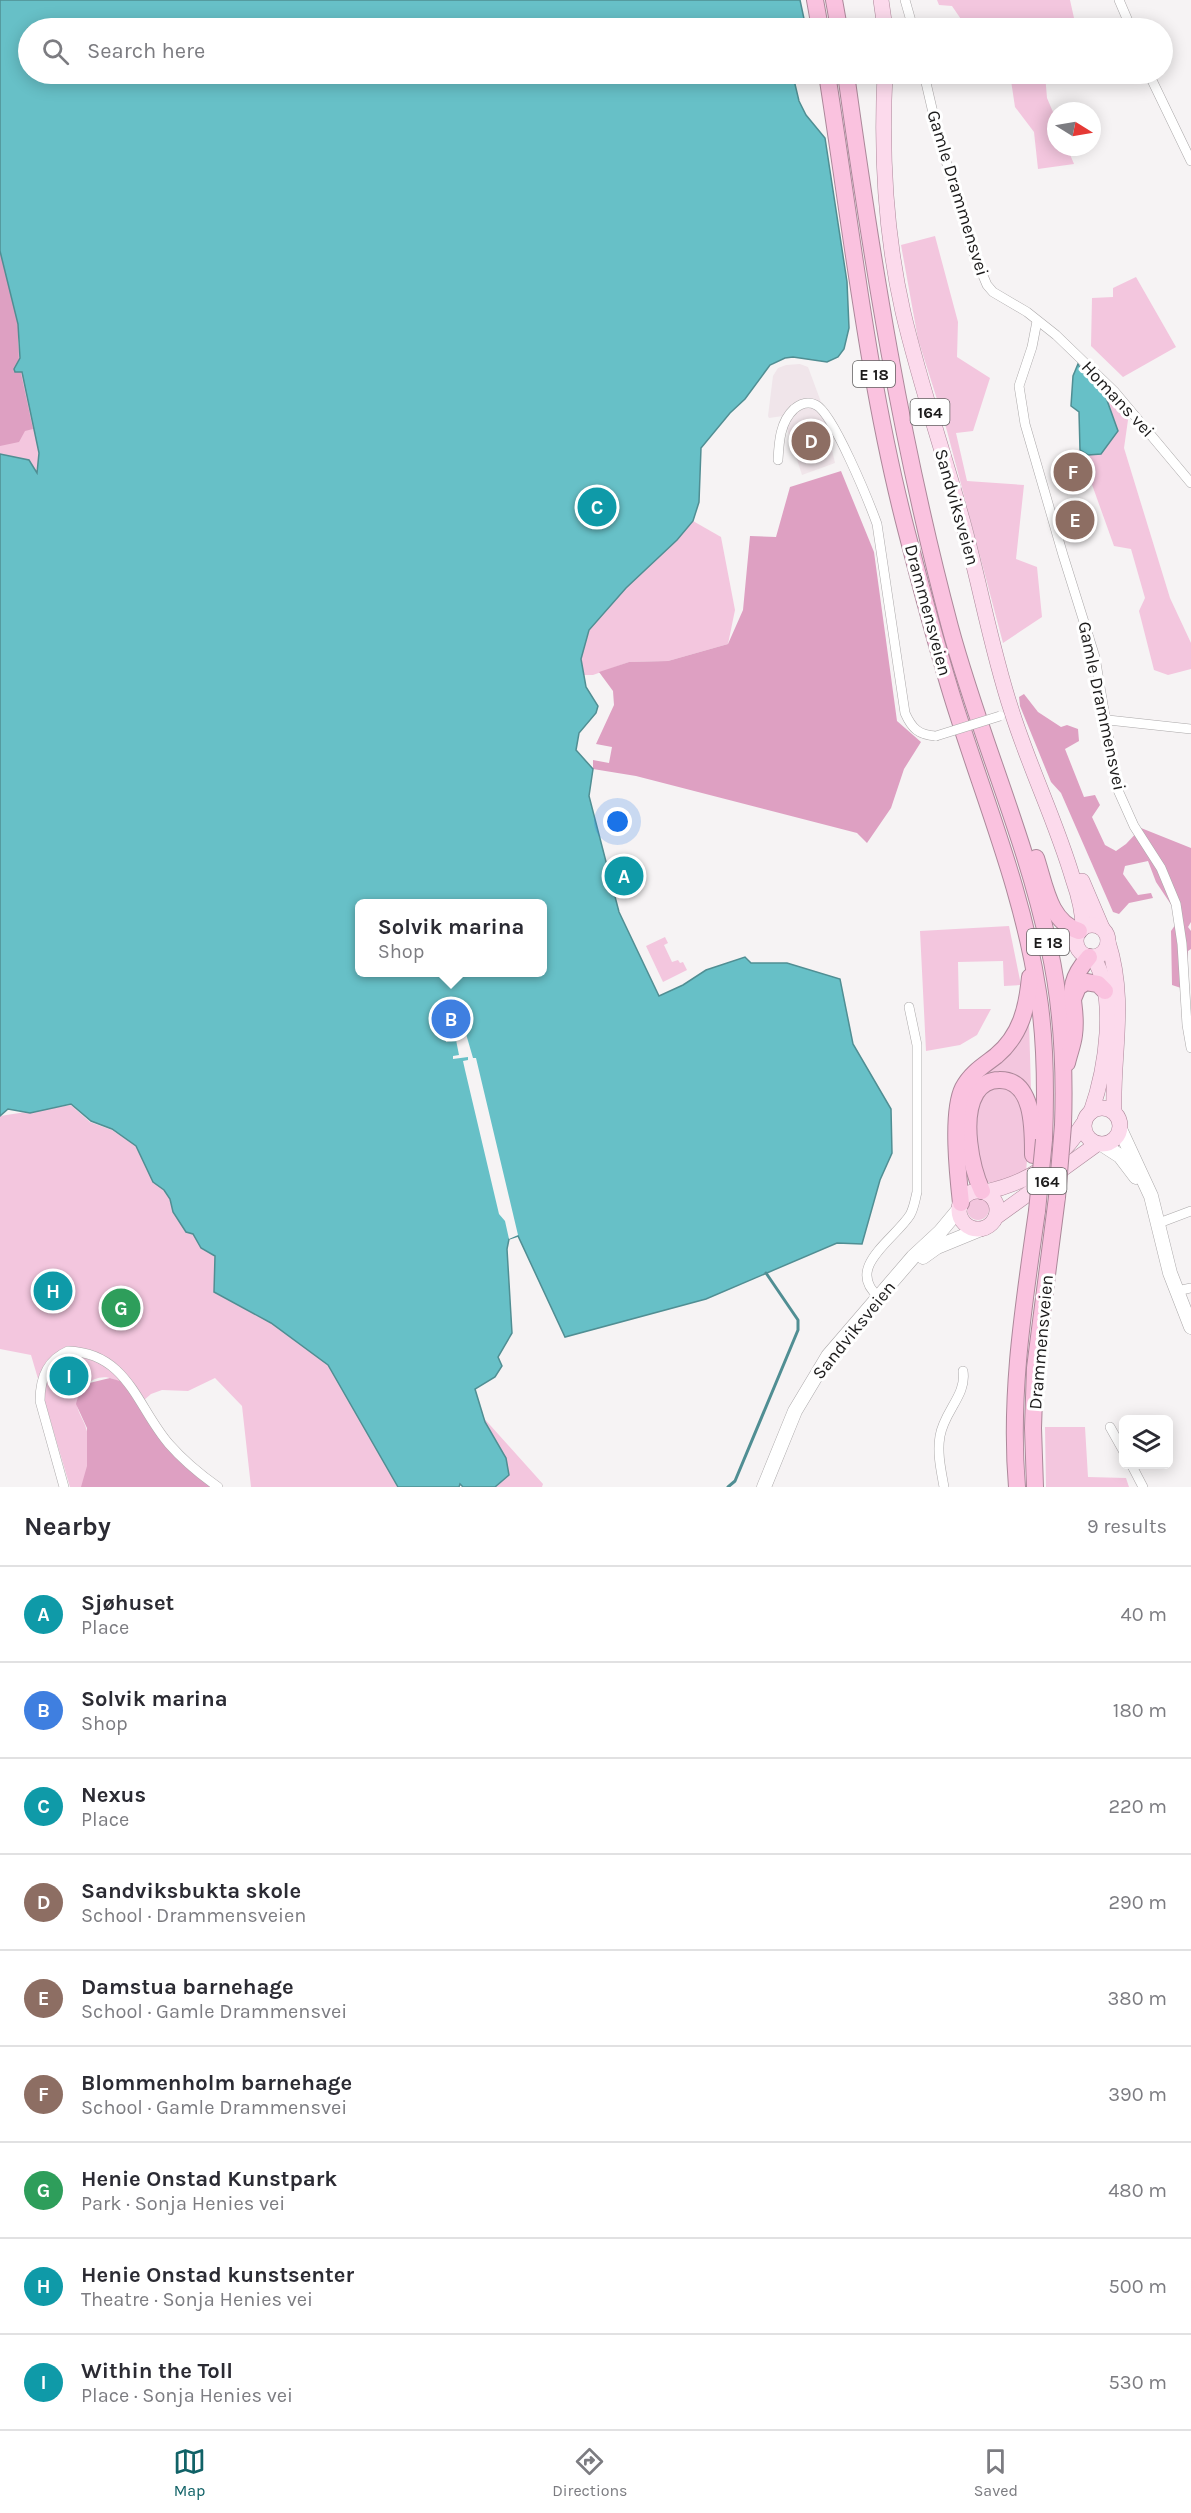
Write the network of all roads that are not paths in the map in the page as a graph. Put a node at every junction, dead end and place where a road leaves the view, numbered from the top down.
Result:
1 (816, 0) edge
2 (834, 0) edge
3 (881, 0) edge
4 (905, 0) edge
5 (1119, 0) edge
6 (819, 18) edge
7 (837, 18) edge
8 (884, 18) edge
9 (910, 18) edge
10 (1127, 18) edge
11 (829, 84) edge
12 (847, 84) edge
13 (885, 84) edge
14 (926, 84) edge
15 (1154, 84) edge
16 (1191, 161) edge
17 (1037, 321) junction
18 (778, 460) dead end
19 (1191, 483) edge
20 (1006, 714) junction
21 (1108, 720) junction
22 (1191, 729) edge
23 (1011, 813) junction
24 (1068, 858) junction
25 (1081, 929) junction
26 (1105, 935) junction
27 (1031, 953) junction
28 (1091, 957) junction
29 (1105, 991) junction
30 (1188, 991) edge
31 (1073, 999) junction
32 (909, 1006) dead end
33 (1191, 1048) edge
34 (1064, 1075) junction
35 (1114, 1112) junction
36 (1087, 1118) junction
37 (1120, 1128) junction
38 (1100, 1145) junction
39 (1146, 1187) junction
40 (984, 1192) junction
41 (960, 1206) junction
42 (1191, 1211) edge
43 (1031, 1214) junction
44 (996, 1217) junction
45 (1159, 1223) junction
46 (981, 1229) junction
47 (902, 1272) junction
48 (1191, 1288) edge
49 (1177, 1291) junction
50 (879, 1297) junction
51 (1191, 1327) edge
52 (963, 1371) dead end
53 (1110, 1427) dead end
54 (1119, 1443) edge
55 (1134, 1469) edge
56 (64, 1487) edge
57 (218, 1487) edge
58 (764, 1487) edge
59 (944, 1487) edge
60 (1017, 1487) edge
61 (1035, 1487) edge
62 (1143, 1487) edge

1 - 6 highway
2 - 7 highway
3 - 8 main road
4 - 9 street
5 - 10 street
11 - 27 highway, Drammensveien / E 18
12 - 23 highway, Drammensveien / E 18
13 - 20 main road, Sandviksveien / 164
14 - 17 street, Gamle Drammensvei
15 - 16 street
17 - 19 street, Homans vei
17 - 21 street, Gamle Drammensvei
18 - 20 street, bridge
20 - 24 main road, Sandviksveien / 164
21 - 22 street
21 - 30 street, Gamle Drammensvei
23 - 25 highway, E 18
23 - 34 highway, Drammensveien / E 18
24 - 25 main road, Sandviksveien / 164
24 - 26 main road, Sandviksveien / 164
25 - 26 main road
25 - 28 main road, 164
26 - 28 main road
26 - 35 main road, Sandviksveien / 164
27 - 41 highway, E 18
27 - 43 highway, Drammensveien / E 18, bridge
28 - 29 main road, 164
28 - 31 highway, E 18
29 - 31 highway
29 - 36 main road, 164
30 - 33 street, Gamle Drammensvei
31 - 34 highway, E 18
32 - 50 street
34 - 61 highway, Drammensveien / E 18, bridge
35 - 36 main road
35 - 37 main road, 164
36 - 38 main road
36 - 40 main road, 164
37 - 38 main road, 164
37 - 39 main road
38 - 39 main road
38 - 44 main road, 164
39 - 45 main road
40 - 41 main road, 164
40 - 43 highway, E 18
40 - 44 main road
41 - 46 main road
41 - 47 main road, Sandviksveien
42 - 45 street
43 - 60 highway, Drammensveien / E 18
44 - 46 main road, 164
45 - 49 main road
46 - 47 main road, Sandviksveien
47 - 50 main road, Sandviksveien
48 - 49 street
49 - 51 main road
50 - 58 main road, Sandviksveien
52 - 59 street
53 - 54 street
55 - 62 street
56 - 57 street

